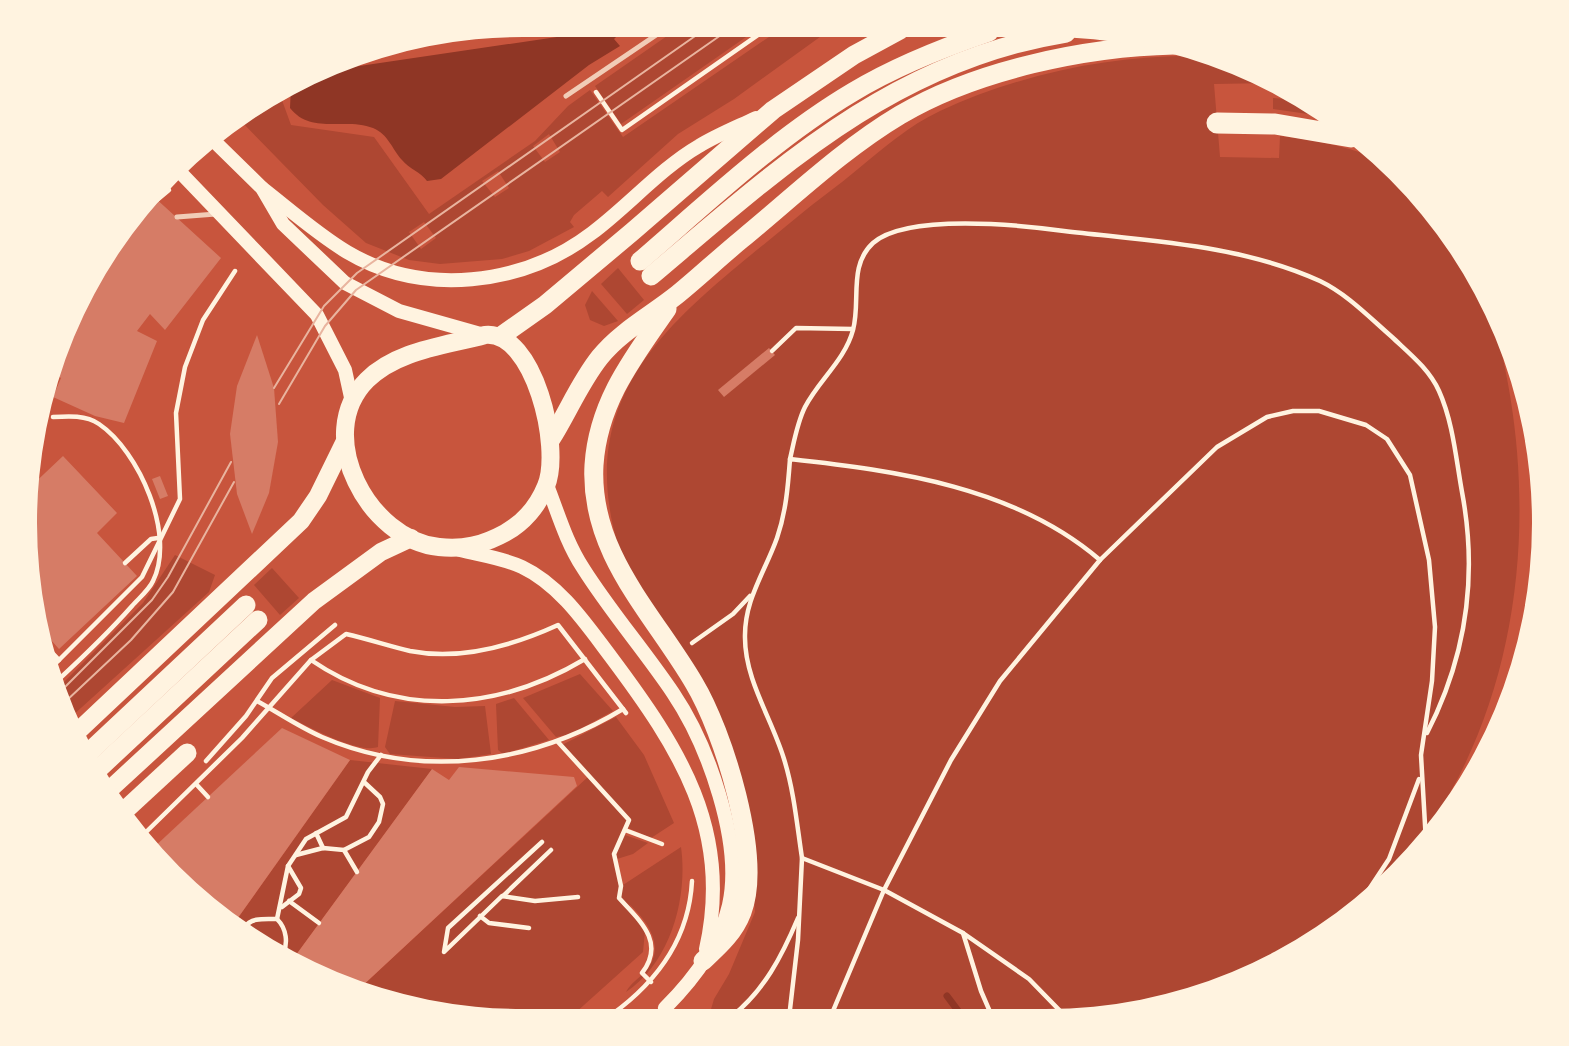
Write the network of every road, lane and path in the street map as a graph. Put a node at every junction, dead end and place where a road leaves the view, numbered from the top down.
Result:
1 (653, 37) edge
2 (755, 37) edge
3 (887, 37) edge
4 (975, 37) edge
5 (1049, 37) edge
6 (1148, 48) edge
7 (588, 81) junction
8 (566, 96) dead end
9 (773, 110) junction
10 (1217, 123) dead end
11 (1337, 134) edge
12 (218, 144) edge
13 (184, 175) edge
14 (262, 188) junction
15 (169, 190) dead end
16 (166, 192) edge
17 (221, 214) junction
18 (177, 217) dead end
19 (235, 271) dead end
20 (677, 294) junction
21 (853, 329) junction
22 (493, 335) junction
23 (772, 351) dead end
24 (352, 402) junction
25 (53, 417) dead end
26 (551, 439) junction
27 (345, 440) junction
28 (790, 459) junction
29 (547, 485) junction
30 (159, 538) junction
31 (411, 538) junction
32 (459, 550) junction
33 (1100, 560) junction
34 (125, 563) dead end
35 (751, 594) junction
36 (335, 625) dead end
37 (690, 645) dead end
38 (55, 656) edge
39 (585, 659) junction
40 (59, 660) joint
41 (311, 660) junction
42 (62, 676) edge
43 (257, 701) junction
44 (270, 708) junction
45 (623, 709) junction
46 (631, 719) dead end
47 (82, 727) edge
48 (1424, 738) junction
49 (558, 742) junction
50 (93, 749) edge
51 (381, 755) junction
52 (193, 760) joint
53 (102, 765) edge
54 (1421, 775) junction
55 (365, 783) junction
56 (196, 784) junction
57 (114, 785) edge
58 (208, 797) dead end
59 (129, 808) edge
60 (1425, 828) edge
61 (625, 830) junction
62 (146, 831) edge
63 (316, 833) junction
64 (542, 842) dead end
65 (662, 844) dead end
66 (323, 848) junction
67 (344, 850) junction
68 (551, 850) dead end
69 (296, 855) junction
70 (802, 858) junction
71 (288, 866) junction
72 (357, 872) dead end
73 (692, 873) dead end
74 (1373, 883) edge
75 (884, 890) junction
76 (502, 897) junction
77 (578, 897) dead end
78 (289, 901) junction
79 (281, 908) junction
80 (799, 915) junction
81 (480, 916) junction
82 (277, 919) junction
83 (247, 923) edge
84 (319, 923) dead end
85 (529, 928) dead end
86 (963, 933) junction
87 (284, 946) edge
88 (703, 961) junction
89 (651, 982) junction
90 (618, 1009) edge
91 (666, 1009) edge
92 (740, 1009) edge
93 (790, 1009) edge
94 (834, 1009) edge
95 (989, 1009) edge
96 (1058, 1009) edge

1 - 7 lane
2 - 7 path
3 - 9 highway
4 - 5 highway
6 - 20 highway
7 - 8 lane
9 - 14 main road
9 - 22 highway
10 - 11 highway
12 - 14 main road
13 - 17 main road
14 - 22 main road
15 - 16 path
17 - 18 lane
17 - 24 main road
19 - 30 path
20 - 26 highway
20 - 88 highway
21 - 23 path
21 - 28 path
21 - 48 path
22 - 24 main road
22 - 26 main road
24 - 27 main road
25 - 30 path
26 - 29 main road
27 - 31 main road
27 - 47 main road
28 - 33 path
28 - 35 path
29 - 32 main road
29 - 88 main road
30 - 34 path
30 - 40 path
30 - 42 path
31 - 32 main road
31 - 57 main road
32 - 88 main road
33 - 48 path
33 - 75 path
35 - 37 path
35 - 70 path
36 - 43 path
38 - 40 path
39 - 41 path
39 - 41 path
39 - 45 path
41 - 44 path
43 - 44 path
43 - 52 path
44 - 51 path
44 - 56 path
45 - 46 path
45 - 49 path
48 - 54 path
49 - 51 path
49 - 61 path
50 - 53 highway
51 - 55 path
52 - 59 highway
54 - 60 path
54 - 74 path
55 - 63 path
55 - 67 path
56 - 58 path
56 - 62 path
61 - 65 path
61 - 89 path
63 - 66 path
63 - 69 path
64 - 81 path
66 - 67 path
66 - 69 path
67 - 72 path
68 - 76 path
69 - 71 path
70 - 75 path
70 - 80 path
71 - 78 path
71 - 79 path
73 - 89 path
75 - 86 path
75 - 94 path
76 - 77 path
76 - 81 path
78 - 79 path
78 - 84 path
79 - 82 path
80 - 92 path
80 - 93 path
81 - 85 path
82 - 83 path
82 - 87 path
86 - 95 path
86 - 96 path
88 - 91 main road
89 - 90 path

